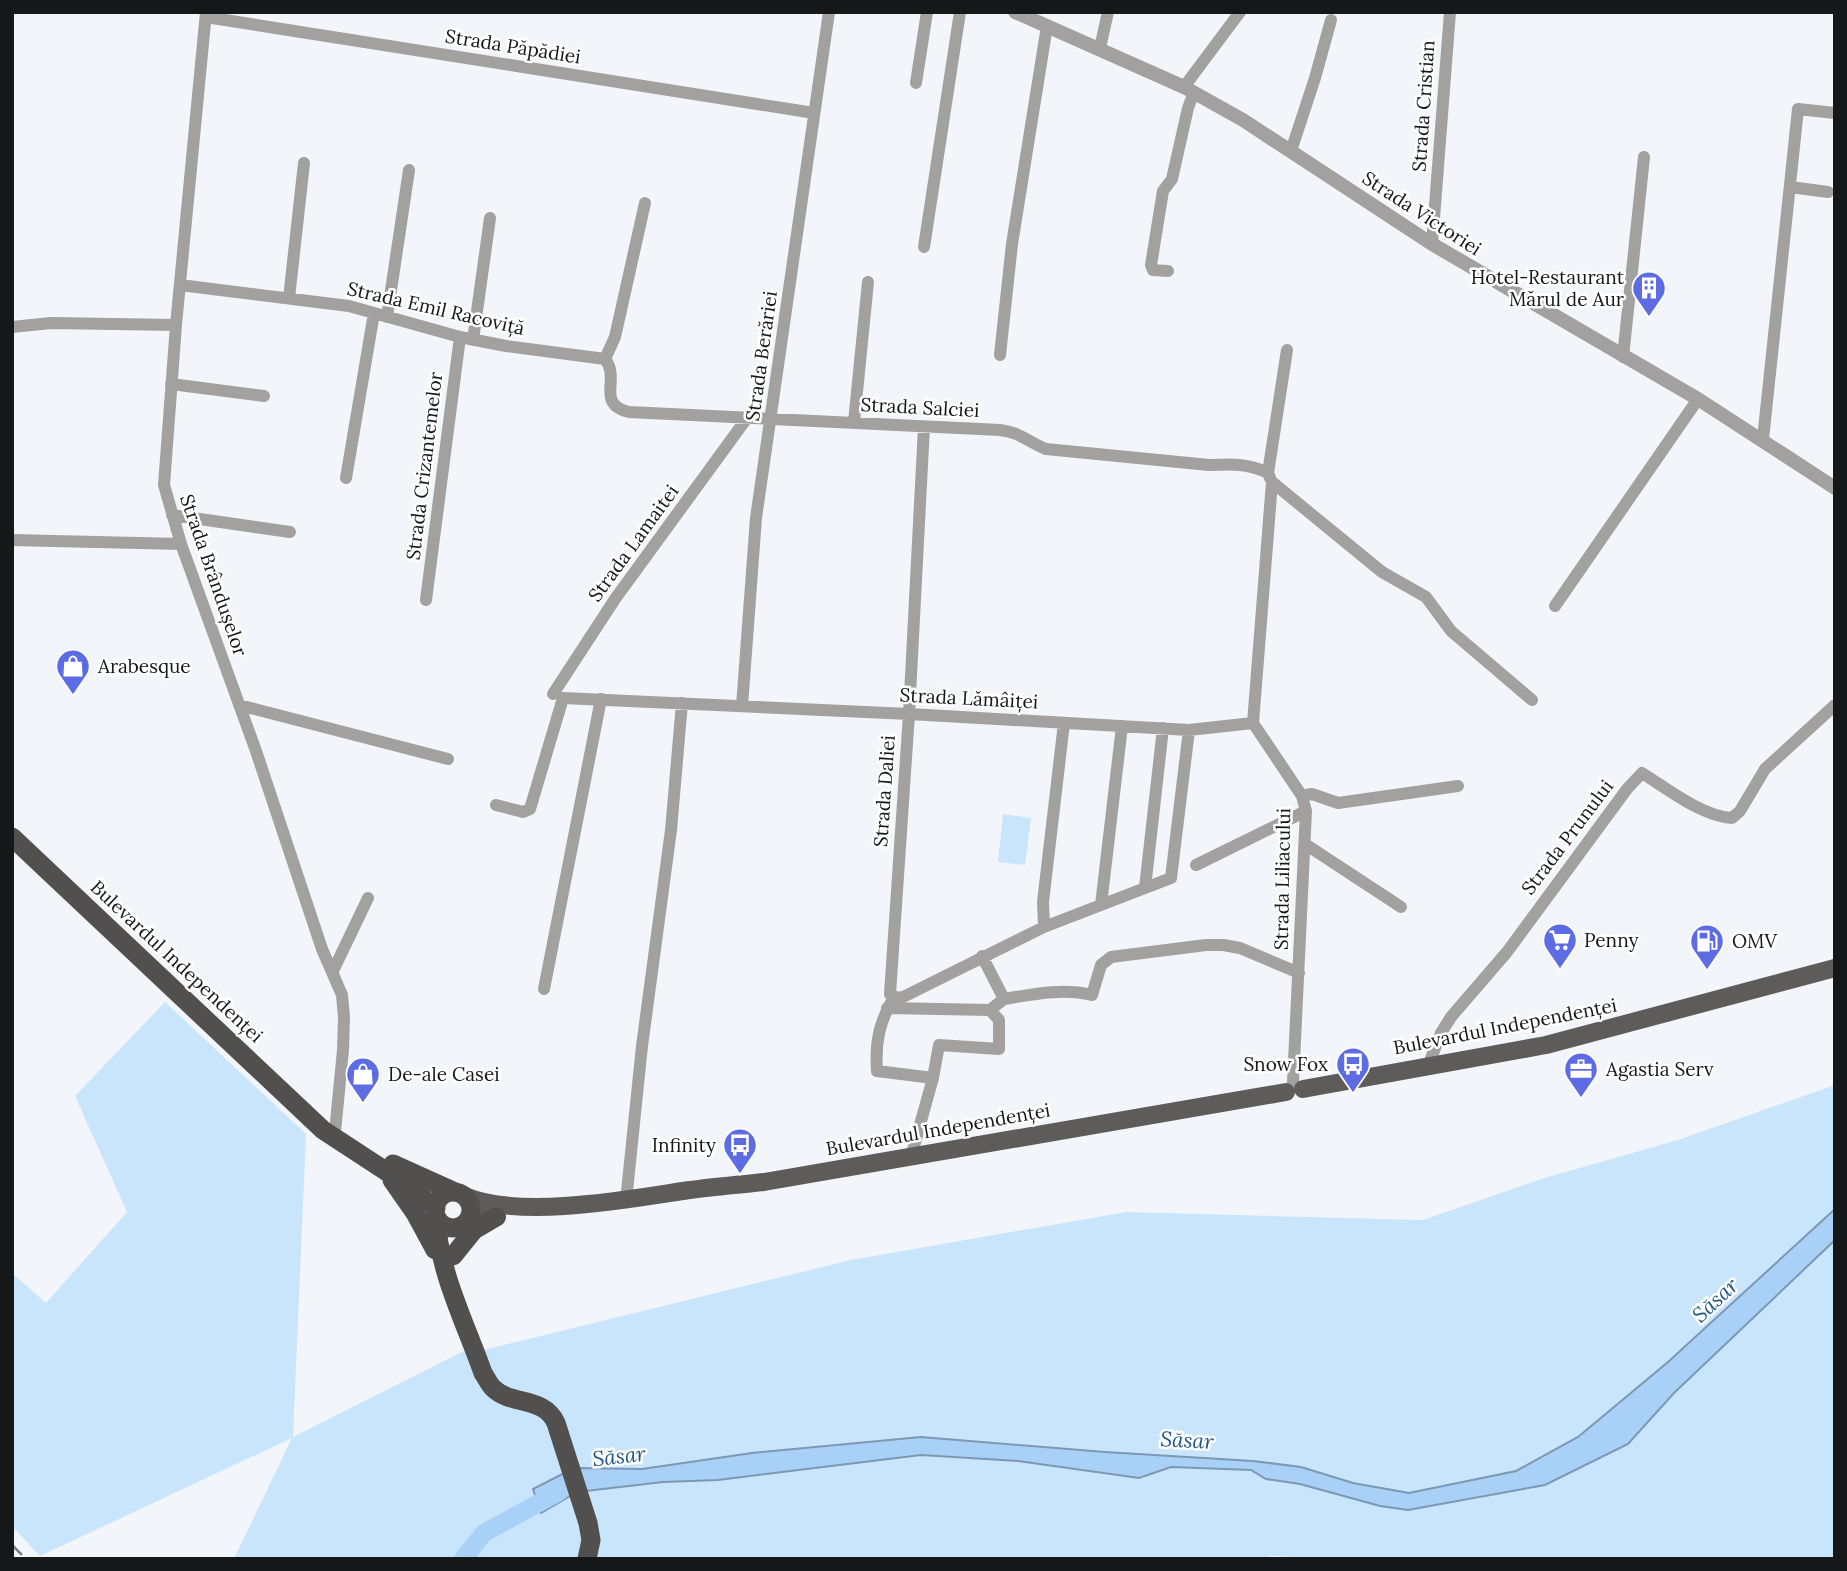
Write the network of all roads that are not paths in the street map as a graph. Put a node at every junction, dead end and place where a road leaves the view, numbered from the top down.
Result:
1 (830, 12) edge
2 (927, 12) edge
3 (960, 12) edge
4 (1015, 12) edge
5 (1108, 12) edge
6 (1240, 12) edge
7 (1450, 12) edge
8 (206, 15) edge
9 (1043, 20) edge
10 (1331, 20) dead end
11 (1100, 48) junction
12 (916, 83) dead end
13 (1189, 90) junction
14 (814, 113) junction
15 (1835, 113) edge
16 (1291, 151) junction
17 (1644, 157) dead end
18 (304, 163) dead end
19 (409, 170) dead end
20 (1790, 187) junction
21 (1828, 192) dead end
22 (645, 203) dead end
23 (490, 218) dead end
24 (1432, 244) junction
25 (925, 247) dead end
26 (1168, 271) dead end
27 (868, 282) dead end
28 (180, 285) junction
29 (289, 298) junction
30 (374, 313) junction
31 (387, 317) junction
32 (176, 325) junction
33 (12, 327) edge
34 (466, 338) junction
35 (1287, 350) dead end
36 (1000, 355) dead end
37 (1623, 357) junction
38 (605, 359) junction
39 (171, 384) junction
40 (264, 396) dead end
41 (1698, 399) junction
42 (747, 418) junction
43 (772, 419) junction
44 (854, 422) junction
45 (924, 427) junction
46 (1763, 439) junction
47 (346, 478) dead end
48 (1270, 478) junction
49 (1835, 488) edge
50 (172, 515) junction
51 (290, 532) dead end
52 (12, 540) edge
53 (181, 544) junction
54 (426, 600) dead end
55 (1555, 606) dead end
56 (558, 696) junction
57 (601, 699) junction
58 (1532, 700) dead end
59 (682, 703) junction
60 (239, 705) junction
61 (1835, 705) edge
62 (742, 706) junction
63 (909, 714) junction
64 (1064, 723) junction
65 (1254, 723) junction
66 (1122, 726) junction
67 (1163, 728) junction
68 (1189, 730) junction
69 (448, 759) dead end
70 (1458, 786) dead end
71 (1302, 796) junction
72 (496, 805) dead end
73 (1306, 811) junction
74 (12, 837) edge
75 (1305, 844) junction
76 (1196, 865) dead end
77 (1145, 888) junction
78 (368, 898) dead end
79 (1101, 905) junction
80 (1401, 907) dead end
81 (1044, 927) junction
82 (982, 956) junction
83 (1835, 968) edge
84 (333, 971) junction
85 (1299, 973) junction
86 (544, 989) dead end
87 (890, 998) junction
88 (1004, 999) junction
89 (990, 1010) junction
90 (1428, 1066) junction
91 (933, 1078) junction
92 (1294, 1088) junction
93 (310, 1117) junction
94 (335, 1132) junction
95 (911, 1157) junction
96 (388, 1173) junction
97 (764, 1182) junction
98 (460, 1194) junction
99 (626, 1201) junction
100 (436, 1212) junction
101 (496, 1217) junction
102 (464, 1223) junction
103 (448, 1260) junction
104 (587, 1559) edge

1 - 14 street, Strada Berăriei
2 - 12 street
3 - 25 street
4 - 9 street, Strada Victoriei
5 - 11 street
6 - 13 street
7 - 24 street, Strada Cristian
8 - 14 street, Strada Păpădiei
8 - 28 street, Strada Brândușelor
9 - 11 street, Strada Victoriei
9 - 36 street
10 - 16 street
11 - 13 street, Strada Victoriei
13 - 16 street, Strada Victoriei
13 - 26 street
14 - 43 street, Strada Berăriei
15 - 20 street
16 - 24 street, Strada Victoriei
17 - 37 street
18 - 29 street
19 - 31 street
20 - 21 street
20 - 46 street
22 - 38 street
23 - 34 street, Strada Crizantemelor
24 - 37 street, Strada Victoriei
27 - 44 street
28 - 29 street, Strada Emil Racoviță
28 - 32 street, Strada Brândușelor
29 - 30 street, Strada Emil Racoviță
30 - 31 street, Strada Emil Racoviță
30 - 47 street
31 - 34 street, Strada Emil Racoviță
32 - 33 street
32 - 39 street, Strada Brândușelor
34 - 38 street, Strada Emil Racoviță
34 - 54 street, Strada Crizantemelor
35 - 48 street
37 - 41 street, Strada Victoriei
38 - 42 street, Strada Salciei
39 - 40 street
39 - 50 street, Strada Brândușelor
41 - 46 street, Strada Victoriei
41 - 55 street
42 - 43 street, Strada Salciei
42 - 56 street, Strada Lamaitei
43 - 44 street, Strada Salciei
43 - 62 street, Strada Berăriei
44 - 45 street, Strada Salciei
45 - 48 street, Strada Salciei
45 - 63 street, Strada Daliei
46 - 49 street, Strada Victoriei
48 - 58 street
48 - 65 street
50 - 51 street
50 - 53 street, Strada Brândușelor
52 - 53 street
53 - 60 street, Strada Brândușelor
56 - 57 street, Strada Lămâiței
56 - 72 street, Strada Lamaitei
57 - 59 street, Strada Lămâiței
57 - 86 street
59 - 62 street, Strada Lămâiței
59 - 99 street
60 - 69 street
60 - 84 street, Strada Brândușelor
61 - 90 street, Strada Prunului
62 - 63 street, Strada Lămâiței
63 - 64 street, Strada Lămâiței
63 - 87 street, Strada Daliei
64 - 66 street, Strada Lămâiței
64 - 81 street
65 - 68 street, Strada Lămâiței
65 - 71 street, Strada Liliacului
66 - 67 street, Strada Lămâiței
66 - 79 street
67 - 68 street, Strada Lămâiței
67 - 77 street
68 - 77 street
70 - 71 street
71 - 73 street, Strada Liliacului
73 - 75 street, Strada Liliacului
73 - 76 street
74 - 93 highway, Bulevardul Independenței
75 - 80 street
75 - 85 street, Strada Liliacului
77 - 79 street
78 - 84 street
79 - 81 street
81 - 82 street
82 - 87 street
82 - 88 street
83 - 90 main road, Bulevardul Independenței
84 - 94 street, Strada Brândușelor
85 - 88 street
85 - 92 street, Strada Liliacului
87 - 89 street
87 - 91 street, Strada Daliei
88 - 89 street
89 - 91 street
90 - 92 main road, Bulevardul Independenței
91 - 95 street
92 - 95 main road, Bulevardul Independenței
93 - 94 highway, Bulevardul Independenței
93 - 96 highway, Bulevardul Independenței
94 - 98 highway, Bulevardul Independenței
95 - 97 main road, Bulevardul Independenței
96 - 100 highway, Bulevardul Independenței
96 - 103 highway
97 - 99 main road, Bulevardul Independenței
97 - 101 main road, Bulevardul Independenței
98 - 99 main road, Bulevardul Independenței
98 - 100 highway
98 - 102 highway
100 - 102 highway
100 - 103 highway
101 - 102 main road, Bulevardul Independenței
101 - 103 highway
102 - 103 highway
103 - 104 highway

